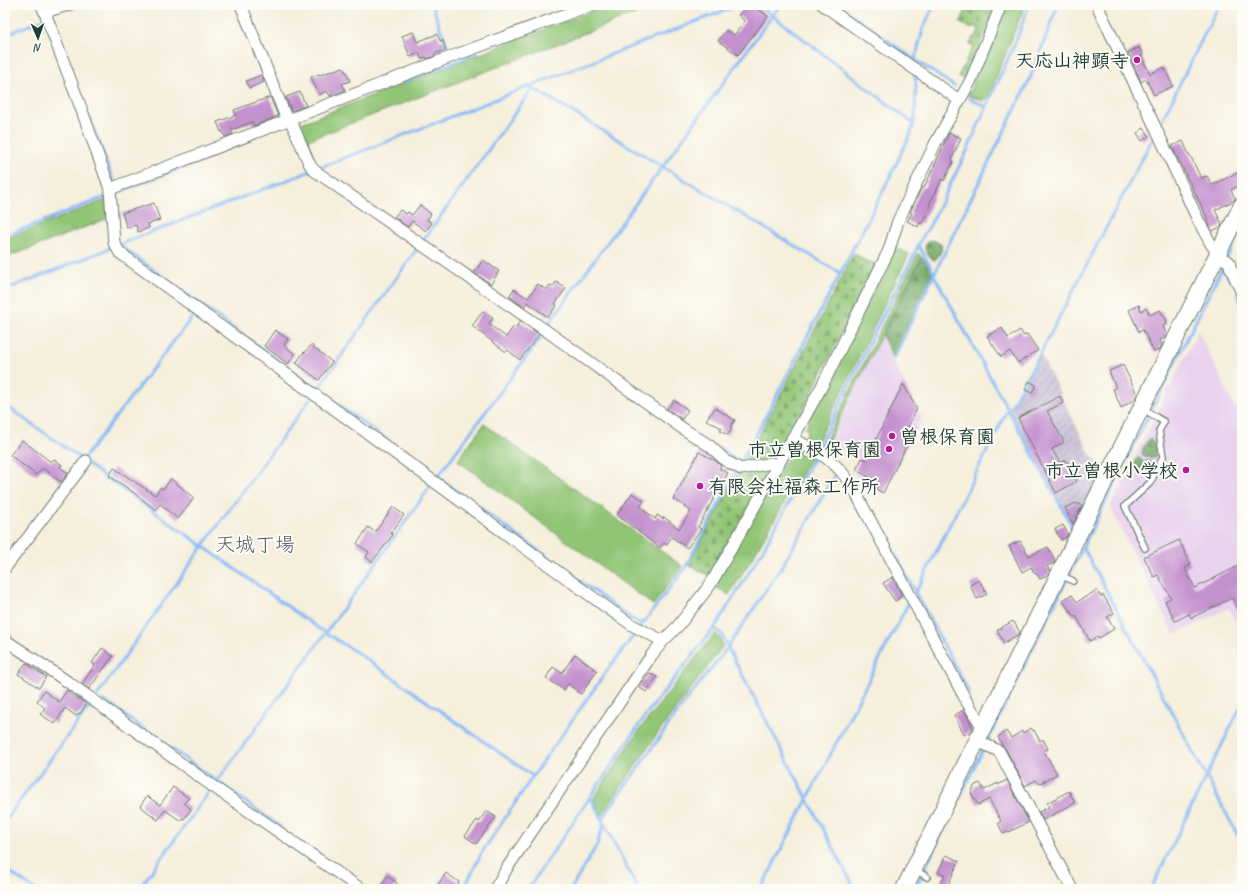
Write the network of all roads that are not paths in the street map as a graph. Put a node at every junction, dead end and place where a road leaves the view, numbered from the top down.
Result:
1 (68, 5) edge
2 (241, 5) edge
3 (591, 5) edge
4 (823, 5) edge
5 (1001, 5) edge
6 (1097, 5) edge
7 (47, 12) edge
8 (959, 100) junction
9 (290, 122) junction
10 (113, 190) junction
11 (1242, 205) edge
12 (1223, 257) junction
13 (1242, 293) edge
14 (1146, 411) junction
15 (792, 438) junction
16 (85, 462) dead end
17 (777, 465) junction
18 (1144, 548) dead end
19 (5, 568) edge
20 (5, 640) edge
21 (663, 641) junction
22 (982, 739) junction
23 (361, 889) edge
24 (495, 889) edge
25 (904, 889) edge
26 (1072, 889) edge

1 - 7 street
2 - 9 street
3 - 9 street
4 - 8 street
5 - 8 street
6 - 12 street
7 - 10 street
8 - 15 street
9 - 10 street
9 - 17 street
10 - 21 street
11 - 12 street
12 - 13 street
12 - 14 street
14 - 18 lane
14 - 22 street
15 - 17 street
15 - 22 street
16 - 19 street
17 - 21 street
20 - 23 street
21 - 24 street
22 - 25 street
22 - 26 street

